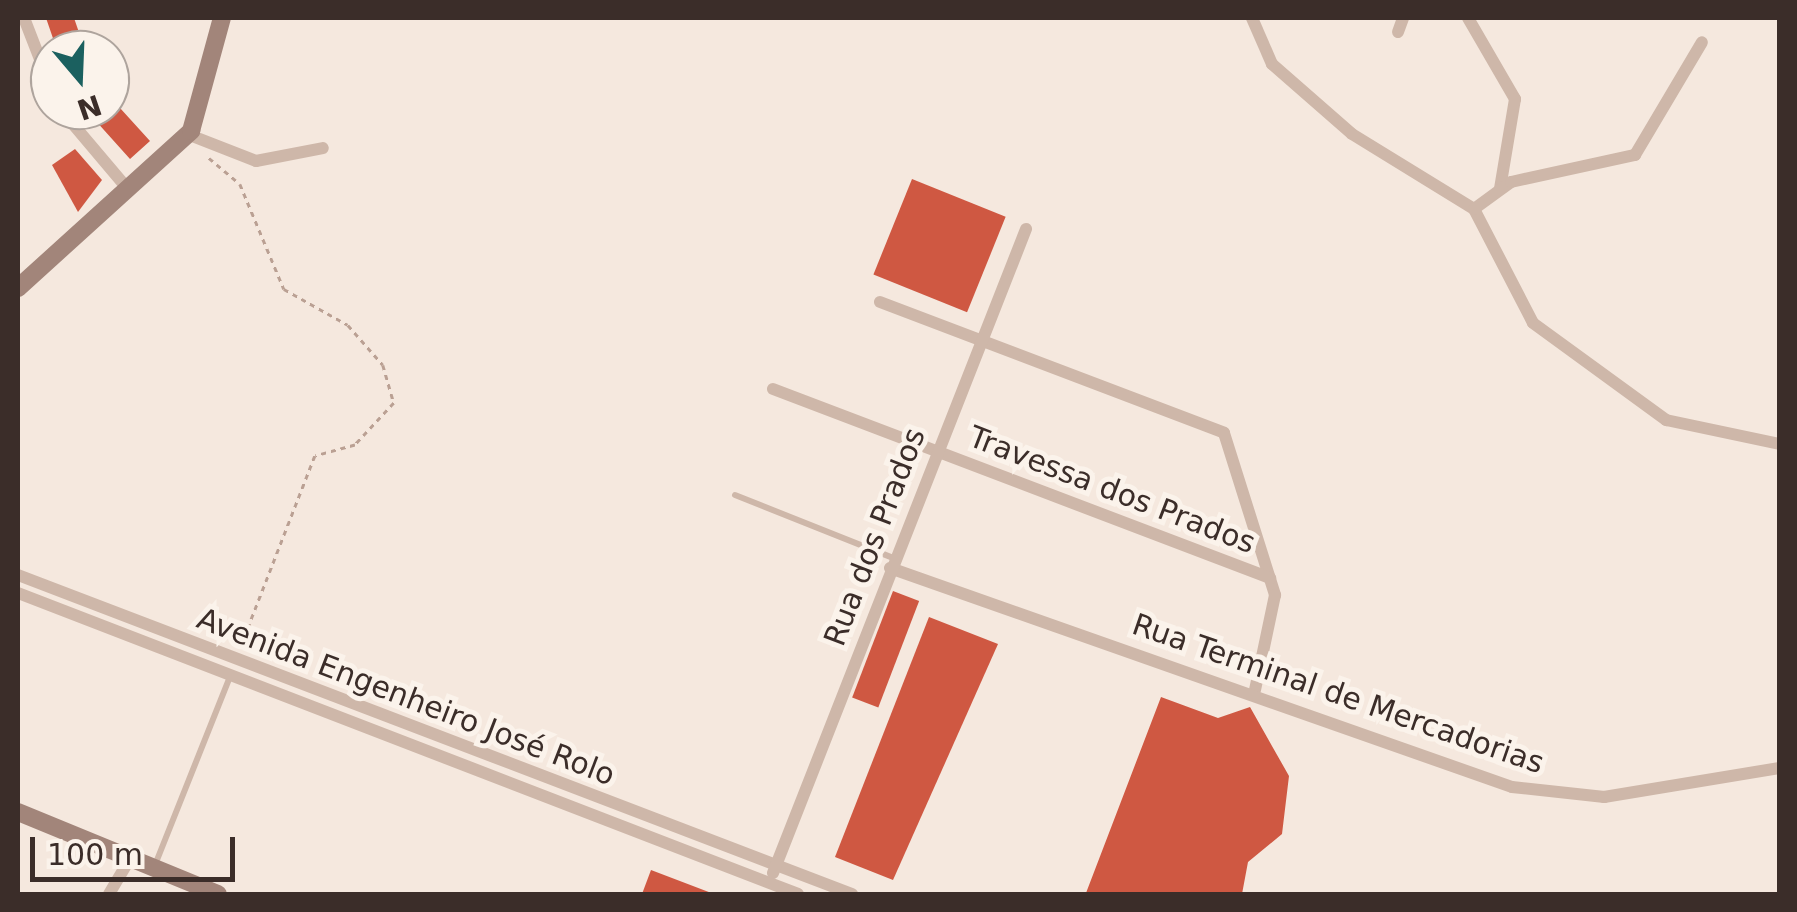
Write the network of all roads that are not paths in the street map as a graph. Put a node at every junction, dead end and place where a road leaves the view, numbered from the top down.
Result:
1 (222, 18) edge
2 (1252, 18) edge
3 (1404, 18) edge
4 (1468, 18) edge
5 (1398, 32) dead end
6 (1702, 42) dead end
7 (78, 130) edge
8 (195, 139) junction
9 (323, 148) dead end
10 (128, 188) junction
11 (1499, 191) junction
12 (1474, 209) junction
13 (1026, 229) dead end
14 (18, 288) edge
15 (880, 302) dead end
16 (980, 340) junction
17 (773, 389) dead end
18 (1780, 444) edge
19 (936, 449) junction
20 (735, 495) dead end
21 (891, 563) junction
22 (18, 575) edge
23 (1270, 578) junction
24 (18, 593) edge
25 (230, 676) junction
26 (1255, 690) junction
27 (1780, 768) edge
28 (18, 812) edge
29 (131, 857) junction
30 (776, 865) junction
31 (154, 867) junction
32 (769, 883) junction
33 (109, 894) edge
34 (218, 894) edge
35 (798, 894) edge
36 (852, 894) edge

1 - 8 street
2 - 12 street
3 - 5 street
4 - 11 street
6 - 11 street
7 - 10 street
8 - 9 street
8 - 10 street
10 - 14 street
11 - 12 street
12 - 18 street
13 - 16 street, Rua dos Prados
15 - 16 street
16 - 19 street, Rua dos Prados
16 - 23 street
17 - 19 street, Travessa dos Prados
19 - 21 street, Rua dos Prados
19 - 23 street, Travessa dos Prados
20 - 21 lane
21 - 26 street, Rua Terminal de Mercadorias
21 - 30 street, Rua dos Prados
22 - 30 street, Avenida Engenheiro José Rolo
23 - 26 street
24 - 25 street, Avenida Engenheiro José Rolo
25 - 31 lane
25 - 32 street, Avenida Engenheiro José Rolo
26 - 27 street, Rua Terminal de Mercadorias
28 - 29 street
29 - 31 street
29 - 33 street
30 - 32 street
30 - 36 street, Avenida Engenheiro José Rolo
31 - 34 street
32 - 35 street, Avenida Engenheiro José Rolo

